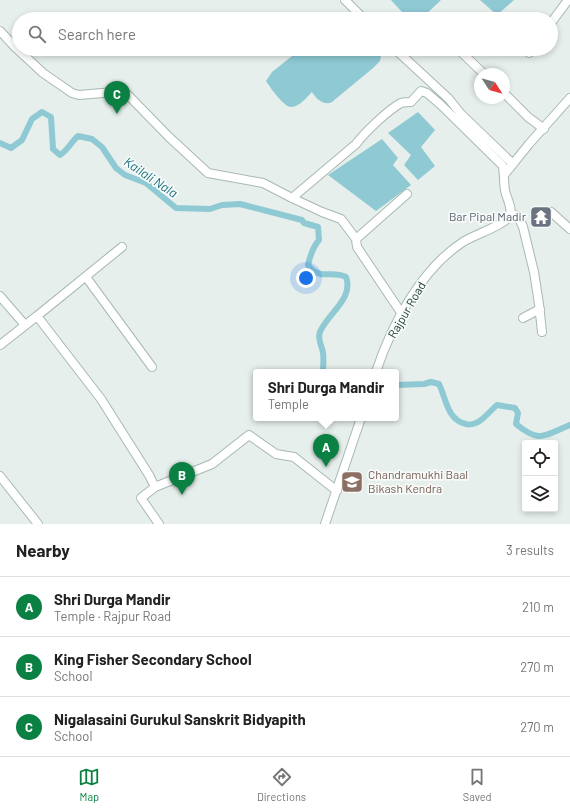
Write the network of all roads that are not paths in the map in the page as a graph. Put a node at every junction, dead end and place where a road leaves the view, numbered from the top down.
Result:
1 (345, 0) edge
2 (568, 0) edge
3 (357, 12) edge
4 (558, 14) edge
5 (0, 31) edge
6 (12, 44) edge
7 (25, 56) edge
8 (403, 56) edge
9 (465, 56) edge
10 (478, 68) edge
11 (570, 98) edge
12 (510, 99) edge
13 (544, 129) junction
14 (513, 164) junction
15 (504, 180) junction
16 (407, 194) dead end
17 (292, 198) junction
18 (552, 212) dead end
19 (510, 214) junction
20 (570, 229) edge
21 (356, 239) junction
22 (122, 247) dead end
23 (86, 277) junction
24 (0, 296) edge
25 (540, 309) junction
26 (402, 314) junction
27 (37, 316) junction
28 (523, 318) dead end
29 (25, 325) junction
30 (542, 332) dead end
31 (0, 345) edge
32 (152, 367) dead end
33 (377, 369) edge
34 (360, 421) edge
35 (0, 476) edge
36 (154, 487) junction
37 (337, 490) junction
38 (38, 524) edge
39 (159, 524) edge
40 (325, 524) edge

1 - 3 street
2 - 4 street
5 - 6 street
7 - 17 street
8 - 14 street
9 - 10 street
11 - 13 street
12 - 13 street
13 - 14 street
14 - 15 street
15 - 17 street
15 - 19 street
16 - 21 street
17 - 21 street
18 - 20 street
19 - 25 street
19 - 26 street, Rajpur Road
21 - 26 street
22 - 23 street
23 - 27 street
23 - 32 street
24 - 29 street
25 - 28 street
25 - 30 street
26 - 33 street, Rajpur Road
27 - 29 street
27 - 36 street
29 - 31 street
34 - 37 street
35 - 38 street
36 - 37 street
36 - 39 street
37 - 40 street

